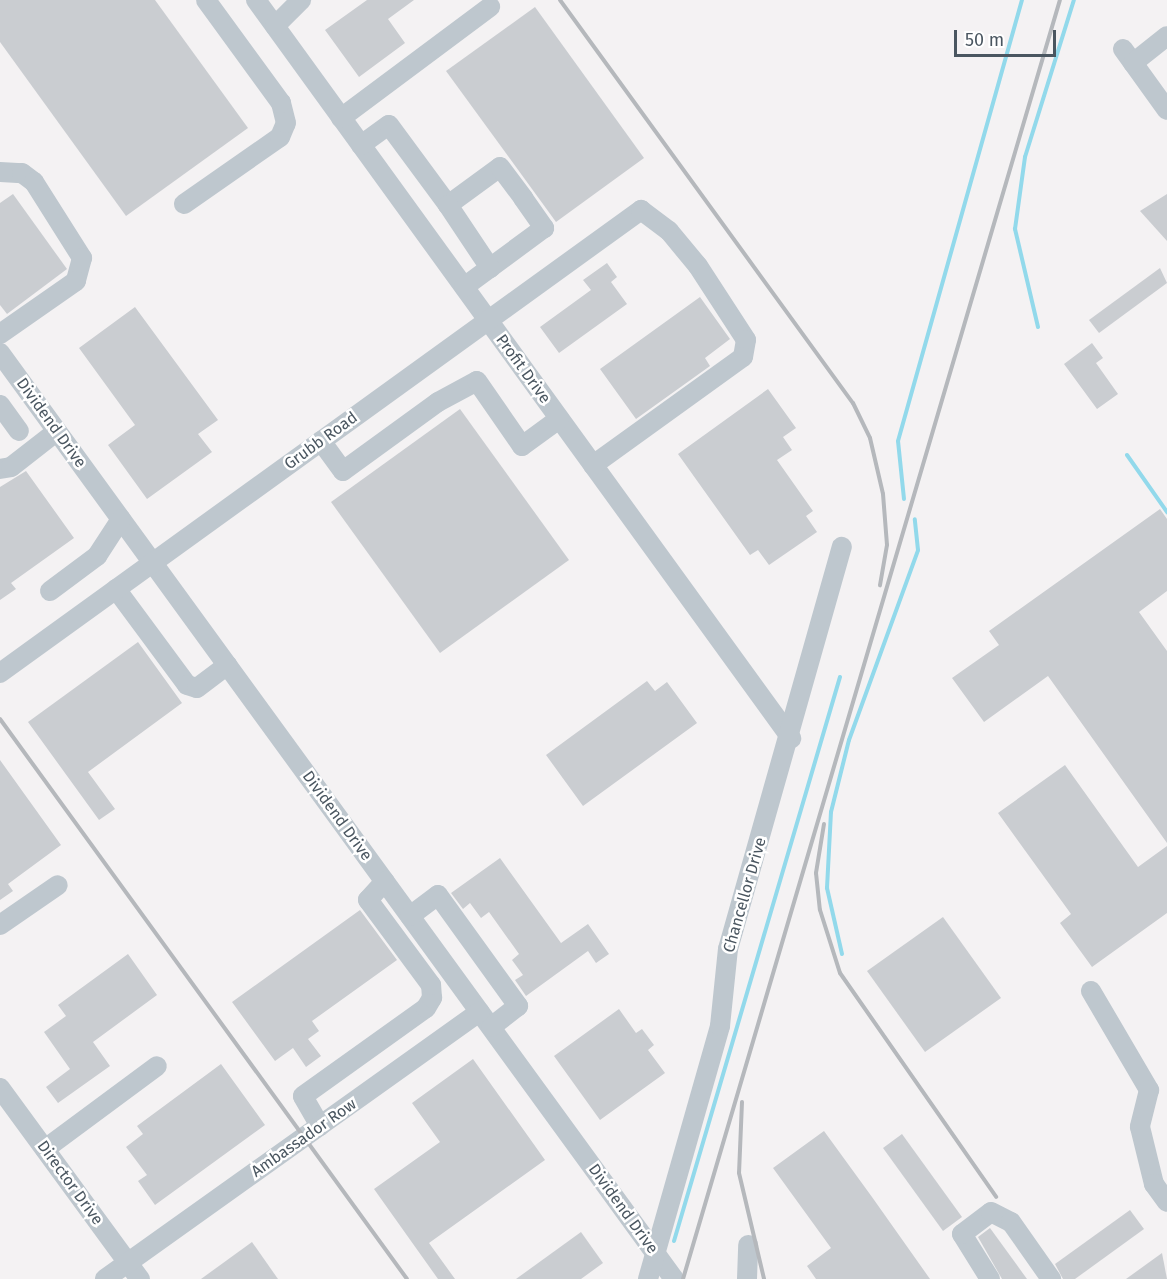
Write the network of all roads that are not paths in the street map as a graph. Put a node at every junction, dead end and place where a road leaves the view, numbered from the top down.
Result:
1 (206, 0) edge
2 (255, 0) edge
3 (301, 0) edge
4 (490, 7) dead end
5 (275, 26) junction
6 (1167, 36) edge
7 (1167, 110) edge
8 (341, 118) junction
9 (361, 145) junction
10 (0, 172) edge
11 (184, 204) dead end
12 (448, 205) junction
13 (490, 268) junction
14 (464, 287) junction
15 (488, 320) junction
16 (0, 334) edge
17 (0, 353) edge
18 (0, 405) edge
19 (559, 419) junction
20 (19, 431) dead end
21 (57, 431) junction
22 (321, 441) junction
23 (592, 465) junction
24 (0, 469) edge
25 (121, 519) junction
26 (842, 547) dead end
27 (153, 563) junction
28 (116, 589) junction
29 (50, 591) dead end
30 (227, 665) junction
31 (0, 673) edge
32 (791, 738) junction
33 (385, 882) junction
34 (58, 885) dead end
35 (410, 916) junction
36 (0, 925) edge
37 (449, 970) junction
38 (431, 985) junction
39 (1091, 991) dead end
40 (485, 1020) junction
41 (398, 1028) junction
42 (418, 1056) junction
43 (157, 1066) dead end
44 (0, 1088) edge
45 (7, 1111) edge
46 (320, 1126) junction
47 (45, 1149) junction
48 (1167, 1202) edge
49 (748, 1245) dead end
50 (656, 1254) junction
51 (128, 1263) junction
52 (105, 1279) edge
53 (140, 1279) edge
54 (648, 1279) edge
55 (674, 1279) edge
56 (747, 1279) edge
57 (990, 1279) edge
58 (1051, 1279) edge

1 - 11 street
2 - 5 street, Profit Drive
3 - 5 street
4 - 8 street
5 - 8 street, Profit Drive
6 - 7 street
8 - 9 street, Profit Drive
9 - 12 street
9 - 14 street, Profit Drive
10 - 16 street
12 - 13 street
12 - 13 street
13 - 14 street
14 - 15 street, Profit Drive
15 - 19 street, Profit Drive
15 - 22 street, Grubb Road
15 - 23 street, Grubb Road
17 - 21 street, Dividend Drive
18 - 20 street
19 - 22 street
19 - 23 street, Profit Drive
21 - 24 street
21 - 25 street, Dividend Drive
22 - 27 street, Grubb Road
23 - 32 street, Profit Drive
25 - 27 street, Dividend Drive
25 - 29 street
26 - 32 street, Chancellor Drive
27 - 28 street, Grubb Road
27 - 30 street, Dividend Drive
28 - 30 street
28 - 31 street, Grubb Road
30 - 33 street, Dividend Drive
32 - 50 street, Chancellor Drive
33 - 35 street, Dividend Drive
33 - 38 street
34 - 36 street
35 - 37 street, Dividend Drive
35 - 40 street, Ambassador Row
37 - 38 street
37 - 40 street, Dividend Drive
38 - 41 street
39 - 48 street
40 - 42 street, Ambassador Row
40 - 50 street, Dividend Drive
41 - 42 street
41 - 46 street
42 - 46 street, Ambassador Row
43 - 47 street
44 - 45 street, Director Drive
45 - 47 street, Director Drive
46 - 51 street, Ambassador Row
47 - 51 street, Director Drive
49 - 56 street
50 - 54 street, Chancellor Drive
50 - 55 street, Dividend Drive
51 - 52 street, Ambassador Row
51 - 53 street, Director Drive
57 - 58 street

